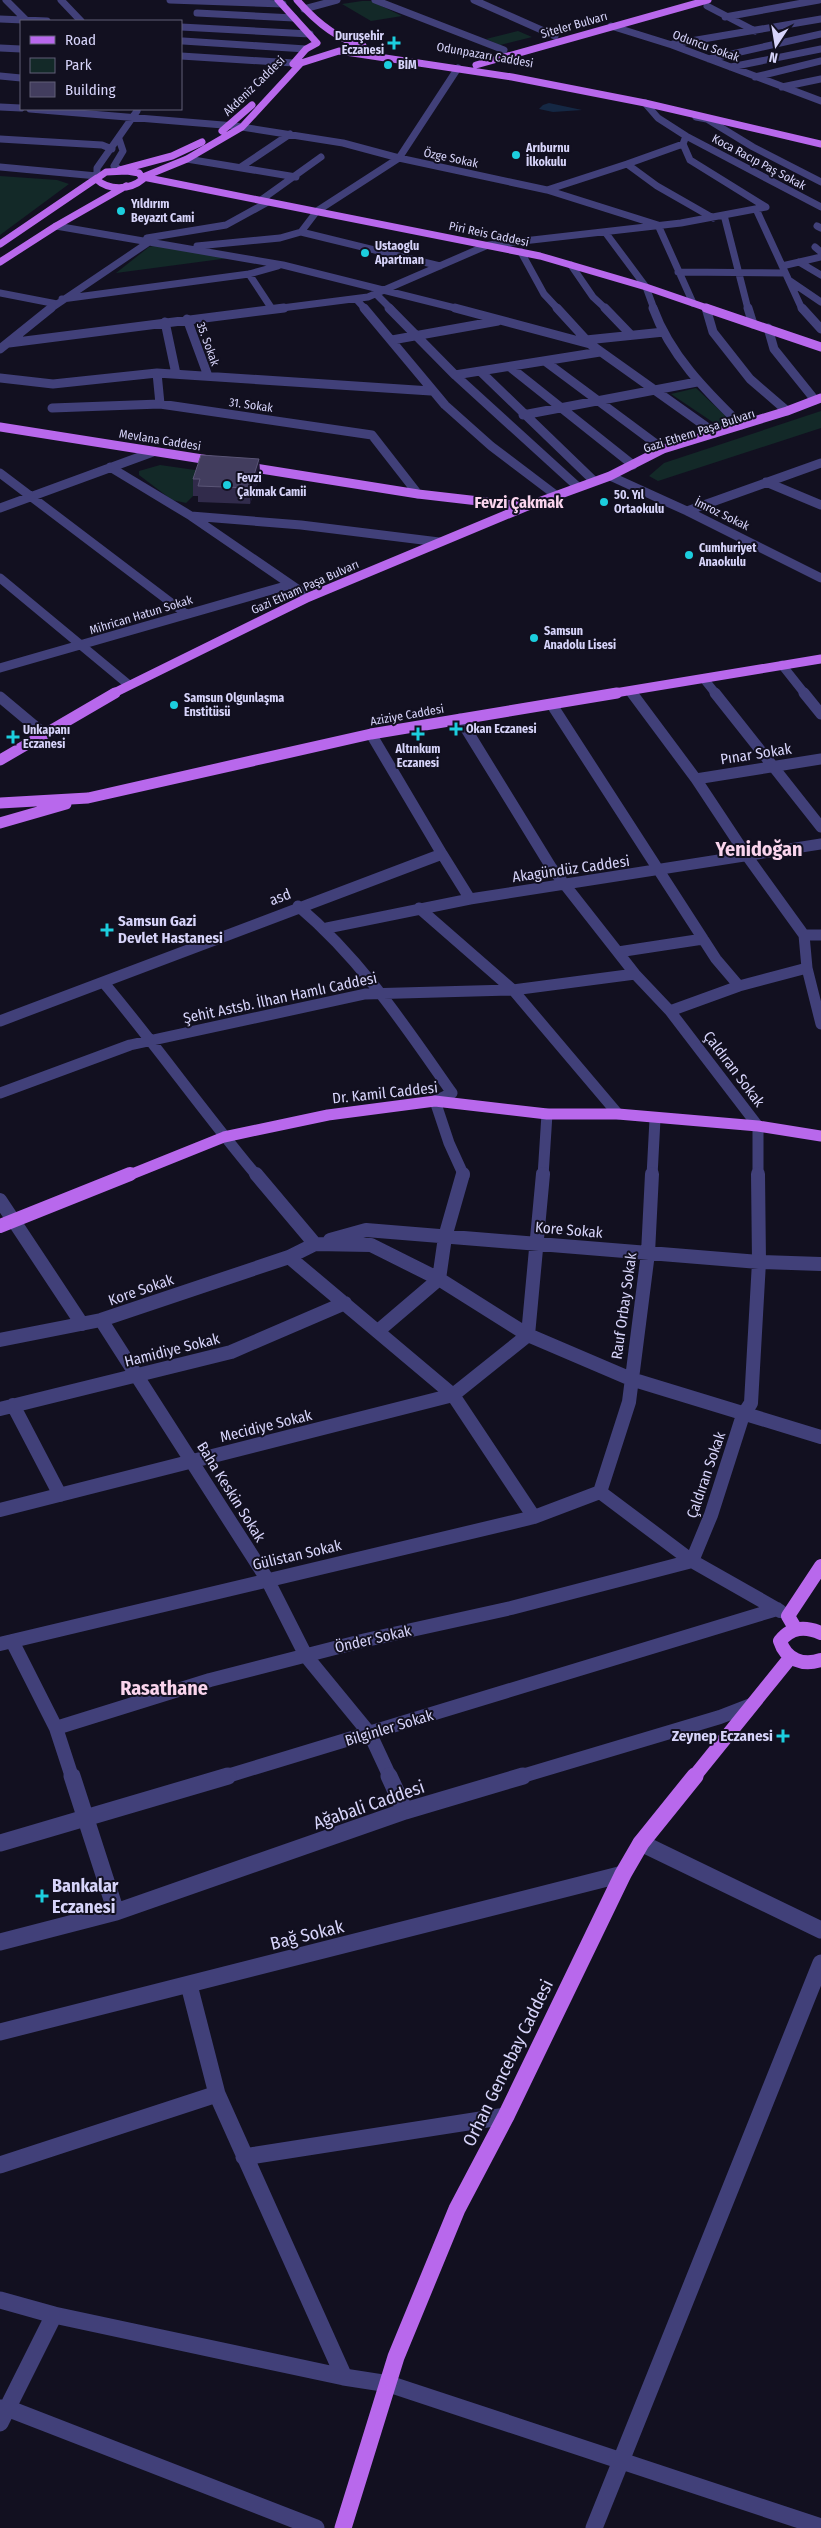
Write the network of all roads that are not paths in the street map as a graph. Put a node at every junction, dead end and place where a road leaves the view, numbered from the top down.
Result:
1 (6, 0) edge
2 (61, 0) edge
3 (170, 0) edge
4 (259, 0) edge
5 (297, 0) edge
6 (337, 0) edge
7 (375, 0) edge
8 (474, 0) edge
9 (686, 0) edge
10 (778, 0) edge
11 (819, 0) edge
12 (201, 1) edge
13 (280, 2) edge
14 (708, 3) edge
15 (267, 4) junction
16 (791, 6) junction
17 (304, 9) junction
18 (197, 13) junction
19 (725, 17) junction
20 (294, 18) junction
21 (0, 19) edge
22 (26, 20) edge
23 (79, 20) edge
24 (821, 20) edge
25 (610, 26) junction
26 (182, 27) edge
27 (193, 28) junction
28 (755, 31) junction
29 (310, 34) junction
30 (821, 34) edge
31 (555, 36) junction
32 (182, 43) edge
33 (317, 44) junction
34 (350, 44) junction
35 (672, 45) junction
36 (0, 48) edge
37 (821, 48) edge
38 (20, 49) edge
39 (306, 49) junction
40 (339, 50) junction
41 (504, 50) junction
42 (182, 56) edge
43 (468, 59) dead end
44 (708, 59) junction
45 (821, 61) edge
46 (294, 63) junction
47 (476, 65) junction
48 (730, 67) junction
49 (458, 68) junction
50 (0, 76) edge
51 (755, 76) junction
52 (20, 78) edge
53 (821, 78) edge
54 (782, 87) junction
55 (819, 99) edge
56 (646, 104) junction
57 (685, 104) junction
58 (0, 107) edge
59 (20, 108) edge
60 (674, 108) junction
61 (702, 108) dead end
62 (56, 110) edge
63 (130, 110) edge
64 (138, 110) edge
65 (134, 117) junction
66 (236, 126) junction
67 (812, 133) dead end
68 (290, 134) junction
69 (686, 136) junction
70 (821, 136) edge
71 (0, 139) edge
72 (119, 139) junction
73 (683, 144) junction
74 (821, 144) edge
75 (112, 149) junction
76 (321, 158) dead end
77 (399, 158) junction
78 (187, 159) junction
79 (628, 164) junction
80 (0, 167) edge
81 (241, 167) junction
82 (120, 170) junction
83 (97, 177) junction
84 (143, 177) junction
85 (296, 177) junction
86 (821, 182) edge
87 (136, 184) junction
88 (126, 186) junction
89 (208, 190) junction
90 (547, 190) junction
91 (264, 201) junction
92 (820, 207) edge
93 (756, 209) junction
94 (316, 211) junction
95 (724, 215) junction
96 (713, 218) junction
97 (658, 225) junction
98 (56, 226) junction
99 (301, 232) junction
100 (604, 232) junction
101 (136, 240) junction
102 (149, 242) junction
103 (0, 244) edge
104 (488, 245) junction
105 (180, 247) junction
106 (521, 252) junction
107 (821, 257) edge
108 (0, 262) edge
109 (799, 262) junction
110 (283, 265) junction
111 (571, 265) junction
112 (440, 266) junction
113 (678, 272) junction
114 (736, 272) junction
115 (785, 273) junction
116 (249, 274) junction
117 (821, 275) edge
118 (646, 287) junction
119 (385, 289) junction
120 (0, 293) edge
121 (376, 294) junction
122 (356, 299) junction
123 (60, 301) junction
124 (821, 302) edge
125 (692, 303) junction
126 (706, 308) junction
127 (272, 309) junction
128 (187, 319) junction
129 (502, 320) junction
130 (164, 322) junction
131 (753, 324) junction
132 (768, 328) junction
133 (821, 329) edge
134 (664, 332) junction
135 (632, 335) junction
136 (417, 336) junction
137 (392, 340) junction
138 (9, 342) junction
139 (588, 342) junction
140 (821, 347) edge
141 (0, 349) edge
142 (600, 352) junction
143 (546, 362) junction
144 (510, 367) junction
145 (480, 371) junction
146 (157, 373) junction
147 (176, 374) junction
148 (455, 375) junction
149 (208, 376) junction
150 (0, 378) edge
151 (697, 382) junction
152 (431, 391) junction
153 (654, 392) junction
154 (819, 401) edge
155 (599, 402) junction
156 (160, 404) junction
157 (560, 407) junction
158 (52, 408) dead end
159 (787, 411) junction
160 (523, 415) junction
161 (741, 425) junction
162 (0, 427) edge
163 (715, 433) junction
164 (663, 449) junction
165 (153, 452) junction
166 (222, 462) edge
167 (821, 463) edge
168 (232, 464) edge
169 (633, 465) junction
170 (110, 467) junction
171 (0, 473) edge
172 (610, 476) junction
173 (594, 481) junction
174 (766, 482) junction
175 (578, 487) junction
176 (418, 494) junction
177 (31, 496) junction
178 (557, 496) junction
179 (524, 506) junction
180 (821, 506) edge
181 (0, 508) edge
182 (687, 511) junction
183 (191, 516) junction
184 (439, 542) junction
185 (0, 578) edge
186 (821, 578) edge
187 (289, 585) junction
188 (309, 597) junction
189 (186, 614) junction
190 (82, 646) junction
191 (821, 659) edge
192 (782, 665) junction
193 (0, 668) edge
194 (704, 679) junction
195 (129, 685) junction
196 (631, 691) junction
197 (0, 698) edge
198 (552, 705) junction
199 (821, 714) edge
200 (460, 718) junction
201 (43, 733) junction
202 (371, 734) junction
203 (821, 759) edge
204 (0, 760) edge
205 (774, 767) junction
206 (696, 779) junction
207 (88, 798) junction
208 (0, 804) edge
209 (0, 823) edge
210 (821, 827) edge
211 (821, 844) edge
212 (442, 854) junction
213 (747, 856) junction
214 (659, 872) junction
215 (565, 886) junction
216 (470, 899) junction
217 (298, 906) junction
218 (418, 908) junction
219 (327, 928) junction
220 (804, 935) junction
221 (821, 935) edge
222 (703, 939) junction
223 (618, 952) junction
224 (807, 968) junction
225 (634, 974) junction
226 (104, 983) junction
227 (739, 986) junction
228 (513, 990) junction
229 (380, 992) junction
230 (670, 1011) junction
231 (0, 1021) edge
232 (821, 1024) edge
233 (152, 1040) junction
234 (0, 1093) edge
235 (435, 1102) junction
236 (547, 1114) junction
237 (618, 1114) junction
238 (654, 1119) junction
239 (758, 1126) junction
240 (821, 1136) edge
241 (224, 1137) junction
242 (0, 1200) edge
243 (15, 1220) junction
244 (0, 1226) edge
245 (445, 1237) junction
246 (316, 1244) junction
247 (538, 1244) junction
248 (648, 1253) junction
249 (289, 1257) junction
250 (759, 1262) junction
251 (821, 1264) edge
252 (439, 1279) junction
253 (345, 1303) junction
254 (101, 1320) junction
255 (82, 1324) junction
256 (378, 1331) junction
257 (528, 1335) junction
258 (0, 1340) edge
259 (138, 1375) junction
260 (631, 1379) junction
261 (454, 1395) junction
262 (7, 1407) edge
263 (744, 1414) junction
264 (821, 1437) edge
265 (193, 1461) junction
266 (600, 1492) junction
267 (60, 1495) junction
268 (0, 1510) edge
269 (534, 1517) junction
270 (692, 1561) junction
271 (821, 1566) edge
272 (266, 1579) junction
273 (787, 1618) junction
274 (821, 1633) edge
275 (6, 1642) edge
276 (306, 1656) junction
277 (790, 1658) junction
278 (821, 1660) edge
279 (751, 1705) junction
280 (56, 1728) junction
281 (370, 1734) junction
282 (405, 1811) junction
283 (85, 1818) junction
284 (641, 1842) junction
285 (0, 1843) edge
286 (623, 1874) junction
287 (116, 1912) junction
288 (821, 1930) edge
289 (0, 1942) edge
290 (821, 1963) edge
291 (190, 1985) junction
292 (0, 2032) edge
293 (216, 2094) junction
294 (506, 2116) junction
295 (244, 2157) junction
296 (0, 2165) edge
297 (0, 2300) edge
298 (54, 2315) junction
299 (344, 2377) junction
300 (389, 2384) junction
301 (2, 2413) edge
302 (621, 2461) junction
303 (821, 2527) edge
304 (316, 2528) edge
305 (343, 2528) edge
306 (594, 2528) edge

1 - 22 street
2 - 23 street
3 - 12 street
4 - 15 street
5 - 17 main road, Odunpazarı Caddesi
6 - 17 street
7 - 41 street
8 - 31 street
9 - 31 main road, Siteler Bulvarı
10 - 16 street
11 - 16 street
12 - 15 street
12 - 18 street
13 - 15 street
13 - 20 main road
14 - 19 street
14 - 25 main road, Siteler Bulvarı
16 - 19 street
16 - 24 street
17 - 34 main road, Odunpazarı Caddesi
18 - 20 street
18 - 27 street
19 - 28 street
20 - 29 main road
21 - 22 street
24 - 28 street
25 - 35 street, Oduncu Sokak
25 - 47 main road, Siteler Bulvarı
26 - 27 street
27 - 29 street
27 - 32 street
28 - 35 street
29 - 33 main road
30 - 44 street
31 - 41 main road, Siteler Bulvarı
32 - 39 street
33 - 34 main road, Akdeniz Caddesi
33 - 39 main road, Akdeniz Caddesi
33 - 40 main road, Odunpazarı Caddesi
34 - 40 main road, Akdeniz Caddesi
34 - 47 main road, Odunpazarı Caddesi
35 - 44 street, Oduncu Sokak
36 - 38 street
37 - 48 street
39 - 46 main road, Akdeniz Caddesi
40 - 49 main road, Odunpazarı Caddesi
40 - 66 main road, Akdeniz Caddesi
41 - 43 main road, Siteler Bulvarı
42 - 46 street
44 - 48 street, Oduncu Sokak
45 - 51 street
46 - 66 main road, Akdeniz Caddesi
47 - 57 main road, Odunpazarı Caddesi
48 - 51 street, Oduncu Sokak
49 - 56 main road, Odunpazarı Caddesi
49 - 77 street
50 - 52 street
51 - 54 street, Oduncu Sokak
53 - 54 street
54 - 55 street, Oduncu Sokak
56 - 60 main road, Odunpazarı Caddesi
56 - 69 street, Koca Racıp Paş Sokak
56 - 86 street
57 - 60 main road, Odunpazarı Caddesi
57 - 61 main road, Odunpazarı Caddesi
58 - 59 street
60 - 74 main road, Odunpazarı Caddesi
62 - 65 street, Özge Sokak
63 - 65 street
64 - 65 street
65 - 66 street, Özge Sokak
65 - 72 street
66 - 68 street, Özge Sokak
66 - 78 main road, Akdeniz Caddesi
66 - 82 main road, Akdeniz Caddesi
67 - 70 main road
68 - 77 street, Özge Sokak
68 - 81 street
69 - 73 street
69 - 92 street, Koca Racıp Paş Sokak
71 - 75 street
72 - 75 street
72 - 82 street
73 - 79 street
73 - 93 street
75 - 83 street
76 - 85 street
77 - 90 street, Özge Sokak
77 - 94 street
78 - 81 street
78 - 84 main road, Akdeniz Caddesi
79 - 90 street
79 - 96 street
80 - 83 street
81 - 85 street
82 - 83 main road, Akdeniz Caddesi
82 - 84 main road, Piri Reis Caddesi
83 - 88 main road
83 - 103 main road
84 - 87 main road
84 - 89 main road, Piri Reis Caddesi
85 - 91 street
87 - 88 main road
87 - 89 main road
88 - 98 main road
89 - 91 main road, Piri Reis Caddesi
90 - 97 street, Özge Sokak
91 - 94 main road, Piri Reis Caddesi
91 - 101 street
93 - 95 street
93 - 115 street
94 - 99 street
94 - 104 main road, Piri Reis Caddesi
95 - 96 street
95 - 114 street
96 - 97 street
97 - 100 street
97 - 113 street
98 - 101 street
98 - 108 main road
99 - 105 street
99 - 112 street
100 - 104 street
100 - 118 street
101 - 102 street
102 - 105 street
102 - 123 street
104 - 106 main road, Piri Reis Caddesi
104 - 112 street
105 - 110 street
106 - 111 main road, Piri Reis Caddesi
106 - 139 street
107 - 109 street
109 - 115 street
109 - 117 street
110 - 116 street
110 - 119 street
111 - 118 main road, Piri Reis Caddesi
111 - 135 street
112 - 119 street
113 - 114 street
113 - 125 street
114 - 115 street
114 - 131 street
115 - 124 street
115 - 133 street
116 - 123 street
116 - 127 street
118 - 125 main road, Piri Reis Caddesi
118 - 134 street
119 - 121 street
119 - 129 street
120 - 123 street
121 - 122 street
121 - 136 street
122 - 127 street
122 - 137 street
123 - 138 street
125 - 126 main road, Piri Reis Caddesi
126 - 131 main road, Piri Reis Caddesi
126 - 159 street
127 - 128 street
128 - 130 street
128 - 149 street, 35. Sokak
129 - 136 street
129 - 139 street
130 - 138 street
130 - 147 street
131 - 132 main road, Piri Reis Caddesi
132 - 140 main road, Piri Reis Caddesi
132 - 154 street
134 - 135 street
134 - 151 street
135 - 139 street
136 - 137 street
136 - 148 street
137 - 152 street
138 - 141 street
139 - 142 street
142 - 143 street
142 - 153 street
143 - 144 street
143 - 155 street
144 - 145 street
144 - 157 street
145 - 148 street
145 - 160 street
146 - 147 street
146 - 150 street
146 - 156 street
147 - 149 street
148 - 175 street
149 - 152 street
151 - 153 street
151 - 161 street
152 - 178 street
153 - 155 street
153 - 163 street
154 - 159 main road, Gazi Ethem Paşa Bulvarı
154 - 169 main road, Gazi Ethem Paşa Bulvarı
155 - 157 street
155 - 164 street
156 - 158 street, 31. Sokak
156 - 176 street, 31. Sokak
157 - 160 street
157 - 169 street
159 - 161 main road, Gazi Ethem Paşa Bulvarı
160 - 173 street
161 - 163 main road, Gazi Ethem Paşa Bulvarı
162 - 165 main road, Mevlana Caddesi
163 - 164 main road, Gazi Ethem Paşa Bulvarı
164 - 169 main road, Gazi Ethem Paşa Bulvarı
165 - 166 main road, Mevlana Caddesi
165 - 170 street
167 - 174 street
168 - 176 main road
169 - 172 main road, Gazi Etham Paşa Bulvarı
170 - 177 street
170 - 183 street
171 - 177 street
172 - 173 main road, Gazi Etham Paşa Bulvarı
172 - 182 street, İmroz Sokak
173 - 175 main road, Gazi Etham Paşa Bulvarı
174 - 180 street
174 - 182 street
175 - 178 main road, Gazi Etham Paşa Bulvarı
176 - 179 main road
177 - 181 street
177 - 189 street
178 - 179 main road, Gazi Etham Paşa Bulvarı
179 - 184 main road, Gazi Etham Paşa Bulvarı
182 - 186 street, İmroz Sokak
183 - 184 street
183 - 187 street
184 - 188 main road, Gazi Etham Paşa Bulvarı
185 - 190 street
187 - 188 street
187 - 189 street, Mihrican Hatun Sokak
188 - 195 main road, Gazi Etham Paşa Bulvarı
189 - 190 street, Mihrican Hatun Sokak
190 - 193 street, Mihrican Hatun Sokak
190 - 195 street
191 - 192 main road, Aziziye Caddesi
192 - 194 main road, Aziziye Caddesi
192 - 199 street
194 - 196 main road, Aziziye Caddesi
194 - 205 street
195 - 201 main road, Gazi Etham Paşa Bulvarı
196 - 198 main road, Aziziye Caddesi
196 - 206 street
197 - 201 street
198 - 200 main road, Aziziye Caddesi
198 - 214 street
200 - 202 main road, Aziziye Caddesi
200 - 215 street, Çaldıran Sokak
201 - 204 main road, Gazi Etham Paşa Bulvarı
202 - 207 main road, Aziziye Caddesi
202 - 212 street
203 - 205 street, Pınar Sokak
205 - 206 street, Pınar Sokak
205 - 210 street
206 - 213 street
207 - 208 main road, Aziziye Caddesi
207 - 209 main road
211 - 213 street, Akagündüz Caddesi
212 - 216 street
212 - 217 street, asd
213 - 214 street, Akagündüz Caddesi
213 - 220 street
214 - 215 street, Akagündüz Caddesi
214 - 222 street
215 - 216 street, Akagündüz Caddesi
215 - 223 street, Çaldıran Sokak
216 - 218 street, Akagündüz Caddesi
217 - 219 street
217 - 226 street, asd
218 - 219 street, Akagündüz Caddesi
218 - 228 street
219 - 229 street
220 - 221 street
220 - 224 street
222 - 223 street
222 - 227 street
223 - 225 street, Çaldıran Sokak
224 - 227 street
224 - 232 street
225 - 228 street, Şehit Astsb. İlhan Hamlı Caddesi
225 - 230 street, Çaldıran Sokak
226 - 231 street, asd
226 - 233 street
227 - 230 street
228 - 229 street, Şehit Astsb. İlhan Hamlı Caddesi
228 - 237 street
229 - 233 street, Şehit Astsb. İlhan Hamlı Caddesi
229 - 235 street
230 - 239 street, Çaldıran Sokak
233 - 234 street, Şehit Astsb. İlhan Hamlı Caddesi
233 - 241 street
235 - 236 main road, Dr. Kamil Caddesi
235 - 241 main road, Dr. Kamil Caddesi
235 - 245 street
236 - 237 main road, Dr. Kamil Caddesi
236 - 247 street
237 - 238 main road, Dr. Kamil Caddesi
238 - 239 main road, Dr. Kamil Caddesi
238 - 248 street, Rauf Orbay Sokak
239 - 240 main road, Dr. Kamil Caddesi
239 - 250 street, Çaldıran Sokak
241 - 243 main road, Dr. Kamil Caddesi
241 - 246 street
242 - 243 street
243 - 244 main road, Dr. Kamil Caddesi
243 - 255 street
245 - 246 street, Kore Sokak
245 - 247 street, Kore Sokak
245 - 252 street
246 - 249 street, Kore Sokak
246 - 252 street
247 - 248 street, Kore Sokak
247 - 257 street
248 - 250 street, Kore Sokak
248 - 260 street, Rauf Orbay Sokak
249 - 253 street
249 - 254 street, Kore Sokak
250 - 251 street, Kore Sokak
250 - 263 street, Çaldıran Sokak
252 - 256 street
252 - 257 street
253 - 256 street
253 - 259 street, Hamidiye Sokak
254 - 255 street, Kore Sokak
254 - 259 street, Baha Keskin Sokak
255 - 258 street, Kore Sokak
256 - 261 street
257 - 260 street
257 - 261 street
259 - 262 street, Hamidiye Sokak
259 - 265 street, Baha Keskin Sokak
260 - 263 street
260 - 266 street, Rauf Orbay Sokak
261 - 265 street, Mecidiye Sokak
261 - 269 street
262 - 267 street
263 - 264 street
263 - 270 street, Çaldıran Sokak
265 - 267 street, Mecidiye Sokak
265 - 272 street, Baha Keskin Sokak
266 - 269 street, Gülistan Sokak
266 - 270 street
267 - 268 street, Mecidiye Sokak
269 - 272 street, Gülistan Sokak
270 - 273 street
270 - 276 street, Önder Sokak
271 - 273 main road
272 - 275 street, Gülistan Sokak
272 - 276 street, Baha Keskin Sokak
273 - 274 main road
273 - 277 main road
273 - 281 street, Bilginler Sokak
275 - 280 street
276 - 280 street, Önder Sokak
276 - 281 street, Baha Keskin Sokak
277 - 278 main road
277 - 279 main road, Orhan Gencebay Caddesi
279 - 282 street, Ağabali Caddesi
279 - 284 main road, Orhan Gencebay Caddesi
280 - 283 street
281 - 282 street, Baha Keskin Sokak
281 - 283 street, Bilginler Sokak
282 - 287 street, Ağabali Caddesi
283 - 285 street, Bilginler Sokak
283 - 287 street
284 - 286 main road, Orhan Gencebay Caddesi
284 - 288 street
286 - 291 street, Bağ Sokak
286 - 294 main road, Orhan Gencebay Caddesi
287 - 289 street, Ağabali Caddesi
290 - 302 street
291 - 292 street, Bağ Sokak
291 - 293 street
293 - 295 street
293 - 296 street
294 - 295 street
294 - 300 main road, Orhan Gencebay Caddesi
295 - 299 street
297 - 298 street
298 - 299 street
298 - 301 street
299 - 300 street
300 - 302 street
300 - 305 main road, Orhan Gencebay Caddesi
301 - 304 street
302 - 303 street
302 - 306 street

